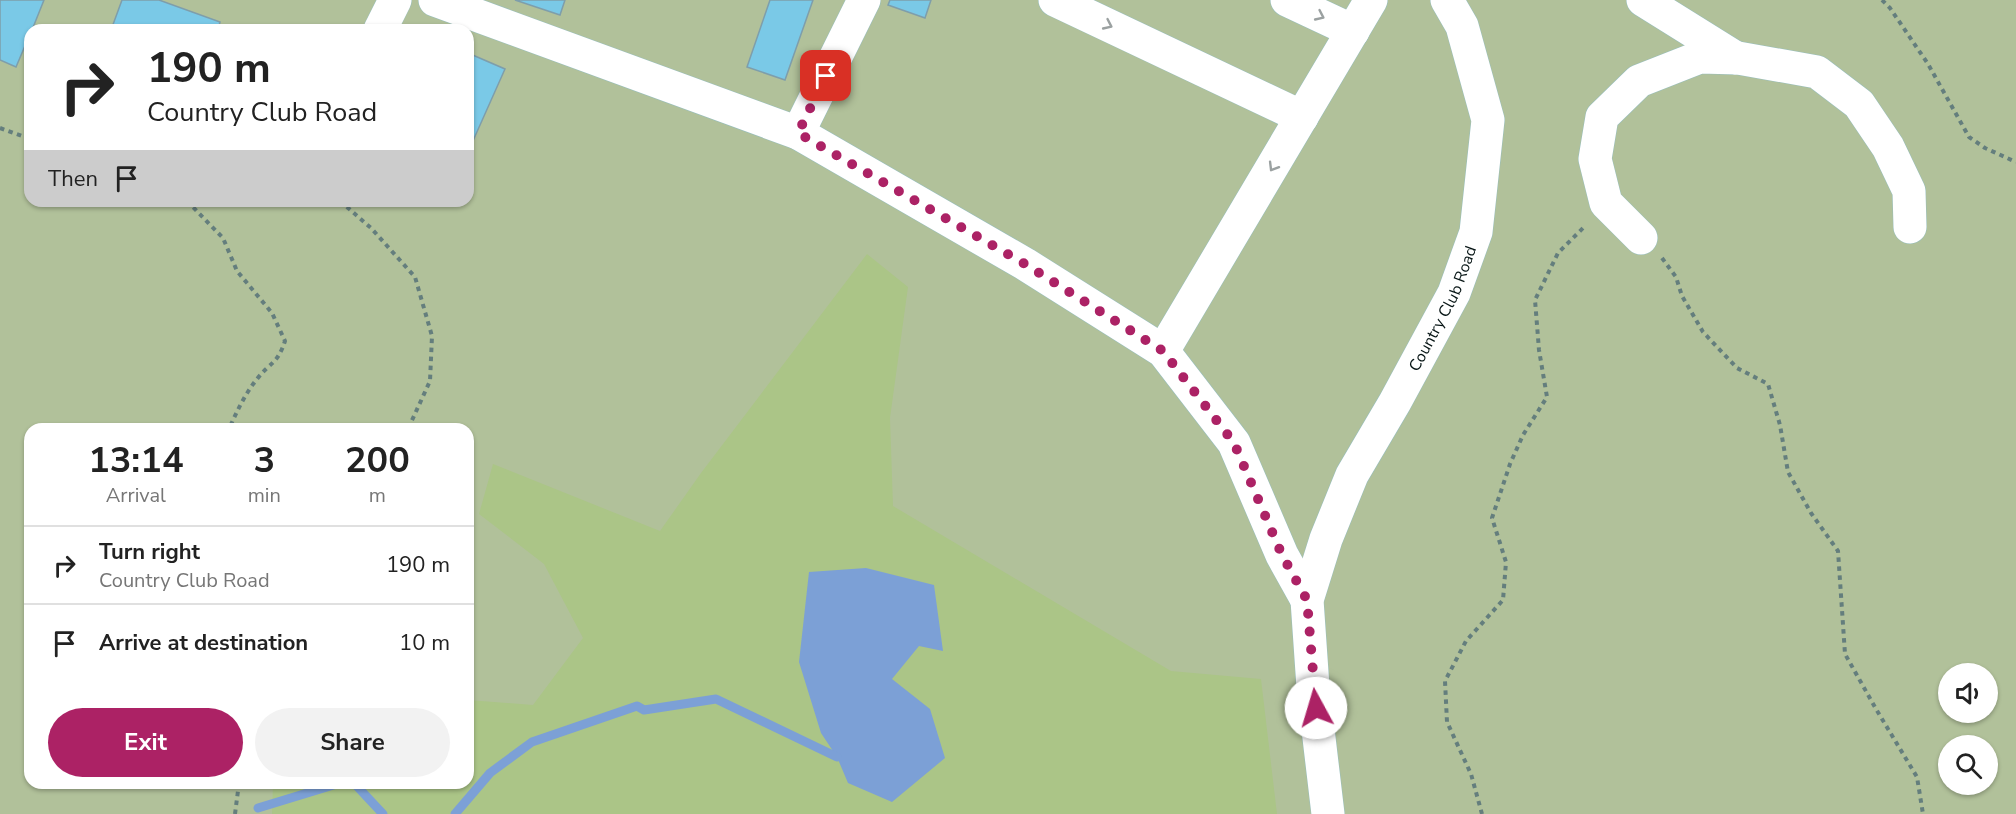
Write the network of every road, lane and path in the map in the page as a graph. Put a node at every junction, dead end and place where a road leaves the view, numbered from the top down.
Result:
1 (395, 0) edge
2 (435, 0) edge
3 (864, 0) edge
4 (1055, 0) edge
5 (1287, 0) edge
6 (1371, 0) edge
7 (1447, 0) edge
8 (1643, 0) edge
9 (1882, 0) edge
10 (383, 24) edge
11 (1353, 31) junction
12 (1738, 58) junction
13 (1302, 117) junction
14 (0, 128) edge
15 (798, 133) junction
16 (24, 137) edge
17 (2016, 162) edge
18 (194, 207) edge
19 (347, 207) edge
20 (1587, 225) dead end
21 (1910, 227) dead end
22 (1641, 238) joint
23 (1163, 351) junction
24 (232, 423) edge
25 (411, 423) edge
26 (1307, 600) junction
27 (238, 789) edge
28 (235, 814) edge
29 (1328, 814) edge
30 (1482, 814) edge
31 (1923, 814) edge

1 - 10 street
2 - 15 street, Country Club Road
3 - 15 street
4 -> 13 street
5 -> 11 street
6 - 11 street
7 - 26 street, Country Club Road
8 - 12 street
9 - 17 path
11 - 13 street
12 - 21 street
12 - 22 street
13 -> 23 street
14 - 16 path
15 - 23 street, Country Club Road
18 - 24 path
19 - 25 path
20 - 30 path
22 - 31 path
23 - 26 street, Country Club Road
26 - 29 street, Country Club Road
27 - 28 path

